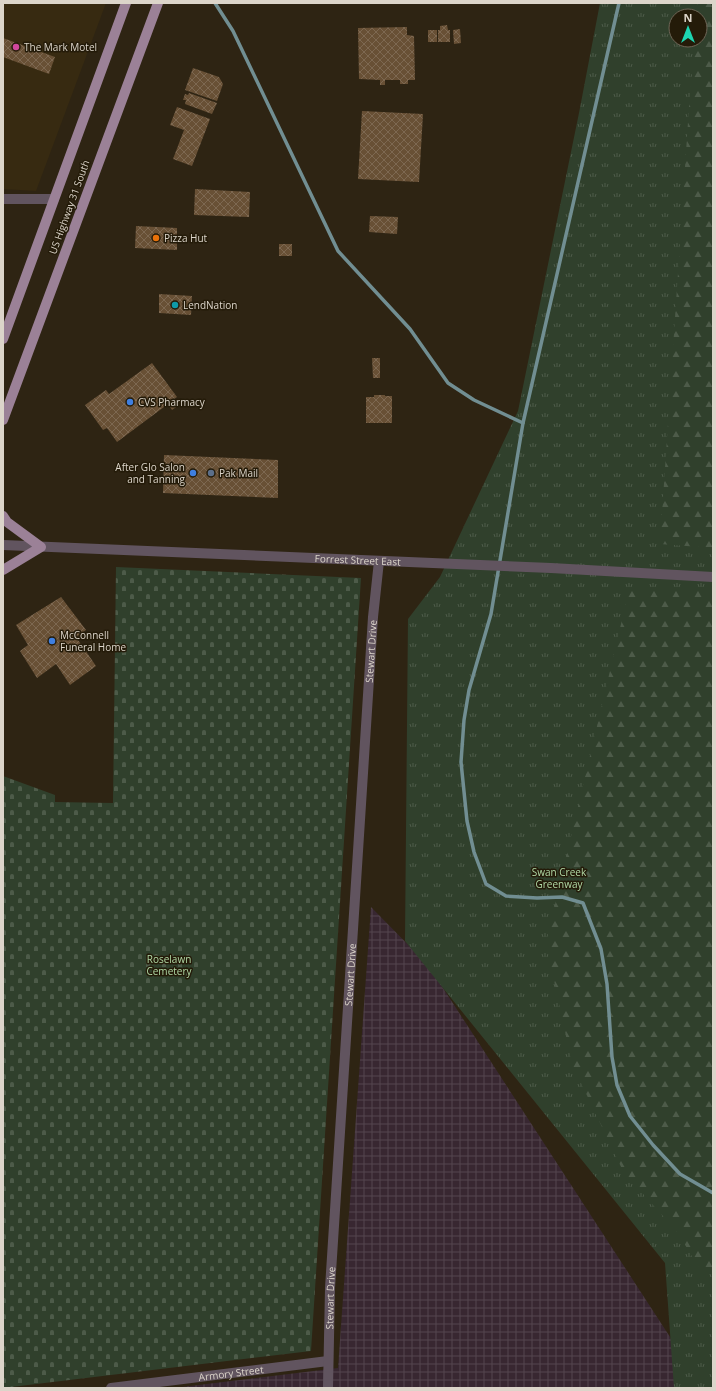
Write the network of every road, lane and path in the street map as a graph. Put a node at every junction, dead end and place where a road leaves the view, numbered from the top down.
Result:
1 (126, 3) edge
2 (158, 3) edge
3 (54, 198) junction
4 (3, 199) edge
5 (3, 339) edge
6 (3, 420) edge
7 (3, 516) edge
8 (3, 544) edge
9 (41, 547) junction
10 (378, 561) junction
11 (3, 570) edge
12 (713, 576) edge
13 (328, 1361) junction
14 (111, 1388) edge
15 (328, 1388) edge

1 - 3 main road, US Highway 31 South
2 - 6 main road, US Highway 31 South
3 - 4 street
3 - 5 main road, US Highway 31 South
7 - 9 main road
8 - 9 street, Forrest Street East
9 - 10 street, Forrest Street East
9 - 11 main road
10 - 12 street, Forrest Street East
10 - 13 street, Stewart Drive
13 - 14 street, Armory Street
13 - 15 street, Stewart Drive

